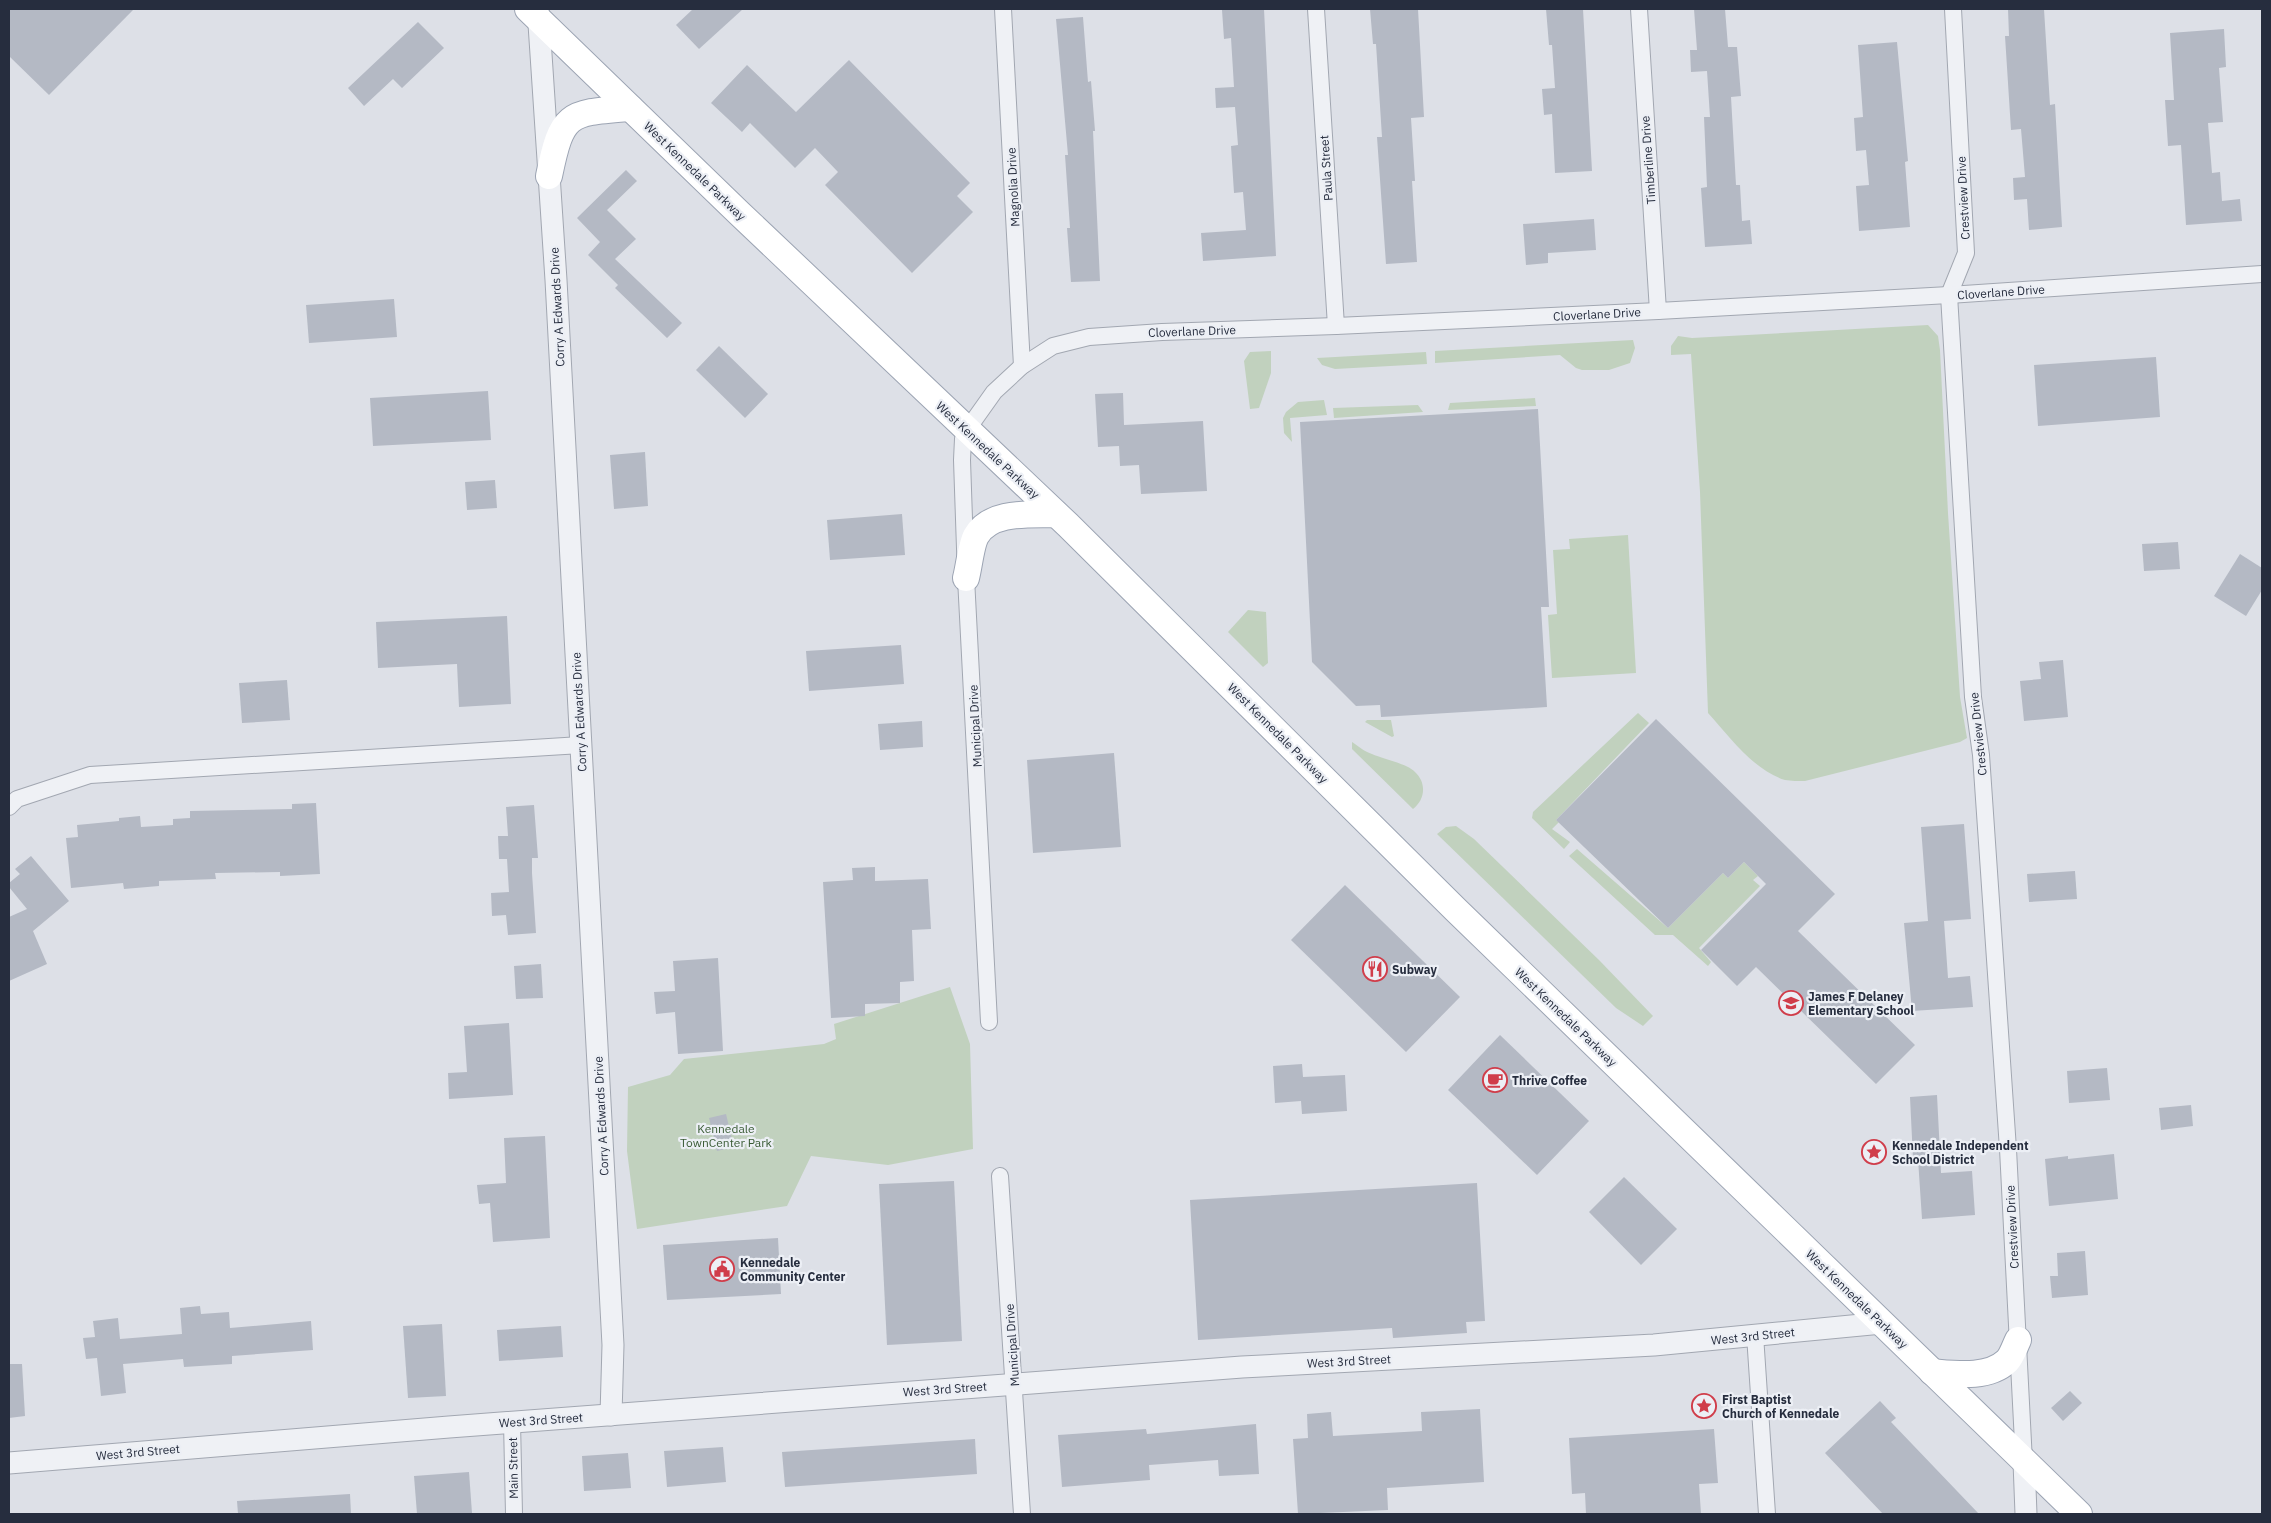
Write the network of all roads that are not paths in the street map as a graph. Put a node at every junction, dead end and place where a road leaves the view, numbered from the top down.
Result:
1 (1003, 9) edge
2 (1316, 9) edge
3 (1639, 9) edge
4 (1953, 9) edge
5 (534, 12) edge
6 (630, 108) junction
7 (549, 176) junction
8 (2262, 274) edge
9 (1949, 295) junction
10 (1658, 311) junction
11 (1336, 326) junction
12 (1022, 366) junction
13 (967, 430) junction
14 (1056, 514) junction
15 (966, 578) junction
16 (581, 745) junction
17 (9, 807) edge
18 (989, 1022) dead end
19 (1000, 1176) dead end
20 (1882, 1323) junction
21 (1755, 1335) junction
22 (2018, 1340) junction
23 (1932, 1372) junction
24 (1014, 1384) junction
25 (611, 1414) junction
26 (512, 1422) junction
27 (2024, 1462) junction
28 (9, 1463) edge
29 (514, 1514) edge
30 (1022, 1514) edge
31 (1767, 1514) edge
32 (2026, 1514) edge
33 (2079, 1514) edge

1 - 12 street, Magnolia Drive
2 - 11 street, Paula Street
3 - 10 street, Timberline Drive
4 - 9 street, Crestview Drive
5 - 6 main road, West Kennedale Parkway
5 - 7 street, Corry A Edwards Drive
6 - 7 main road
6 - 13 main road, West Kennedale Parkway
7 - 16 street, Corry A Edwards Drive
8 - 9 street, Cloverlane Drive
9 - 10 street, Cloverlane Drive
9 - 22 street, Crestview Drive
10 - 11 street, Cloverlane Drive
11 - 12 street, Cloverlane Drive
12 - 13 street, Cloverlane Drive
13 - 14 main road, West Kennedale Parkway
13 - 15 street, Municipal Drive
14 - 15 main road
14 - 20 main road, West Kennedale Parkway
15 - 18 street, Municipal Drive
16 - 17 street
16 - 25 street, Corry A Edwards Drive
19 - 24 street, Municipal Drive
20 - 21 street, West 3rd Street
20 - 23 main road, West Kennedale Parkway
21 - 24 street, West 3rd Street
21 - 31 street
22 - 23 main road
22 - 27 street, Crestview Drive
23 - 27 main road, West Kennedale Parkway
24 - 25 street, West 3rd Street
24 - 30 street, Municipal Drive
25 - 26 street, West 3rd Street
26 - 28 street, West 3rd Street
26 - 29 street, Main Street
27 - 32 street
27 - 33 main road, West Kennedale Parkway

